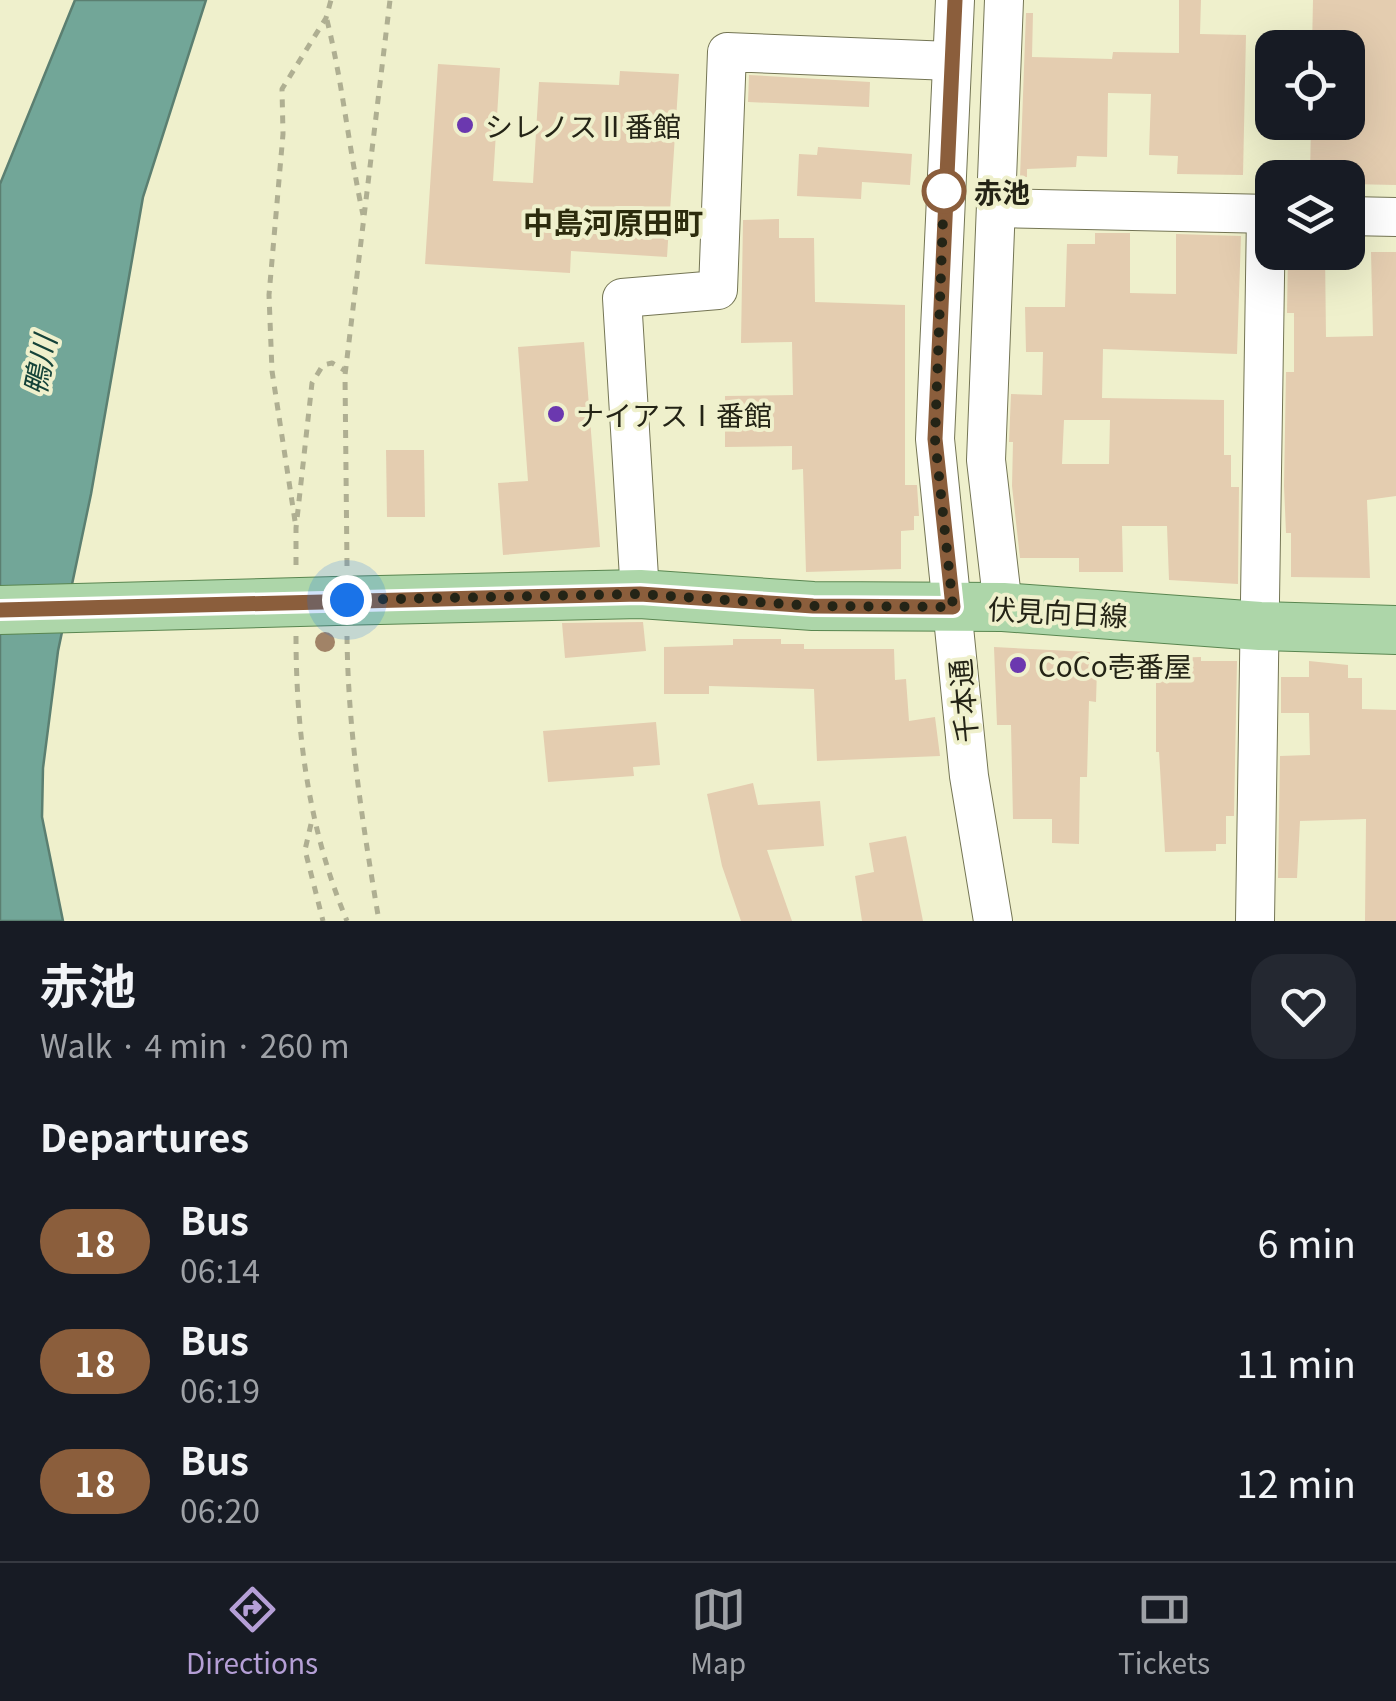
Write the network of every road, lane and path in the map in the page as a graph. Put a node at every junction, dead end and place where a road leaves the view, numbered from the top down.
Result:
1 (331, 0) edge
2 (390, 0) edge
3 (954, 0) edge
4 (1004, 0) edge
5 (326, 18) junction
6 (951, 61) junction
7 (998, 208) junction
8 (1255, 214) edge
9 (1365, 216) edge
10 (1396, 217) edge
11 (365, 223) junction
12 (1268, 270) edge
13 (346, 375) junction
14 (296, 528) junction
15 (640, 594) junction
16 (324, 597) junction
17 (953, 607) junction
18 (1003, 607) junction
19 (0, 610) edge
20 (1260, 626) junction
21 (1396, 630) edge
22 (312, 821) junction
23 (322, 921) edge
24 (347, 921) edge
25 (379, 921) edge
26 (993, 921) edge
27 (1254, 921) edge

1 - 5 path
2 - 11 path
3 - 6 street, 千本通
4 - 7 street
5 - 11 path
5 - 14 path
6 - 15 street
6 - 17 street, 千本通
7 - 8 street
7 - 18 street
9 - 10 street
11 - 13 path
12 - 20 street
13 - 14 path
13 - 16 path
14 - 16 path
15 - 16 main road, 伏見向日線
15 - 17 main road, 伏見向日線
16 - 19 main road, 伏見向日線, bridge
16 - 22 path
16 - 25 path
17 - 18 main road, 伏見向日線
17 - 26 street, 千本通
18 - 20 main road, 伏見向日線
20 - 21 main road, 伏見向日線
20 - 27 street
22 - 23 path
22 - 24 path

